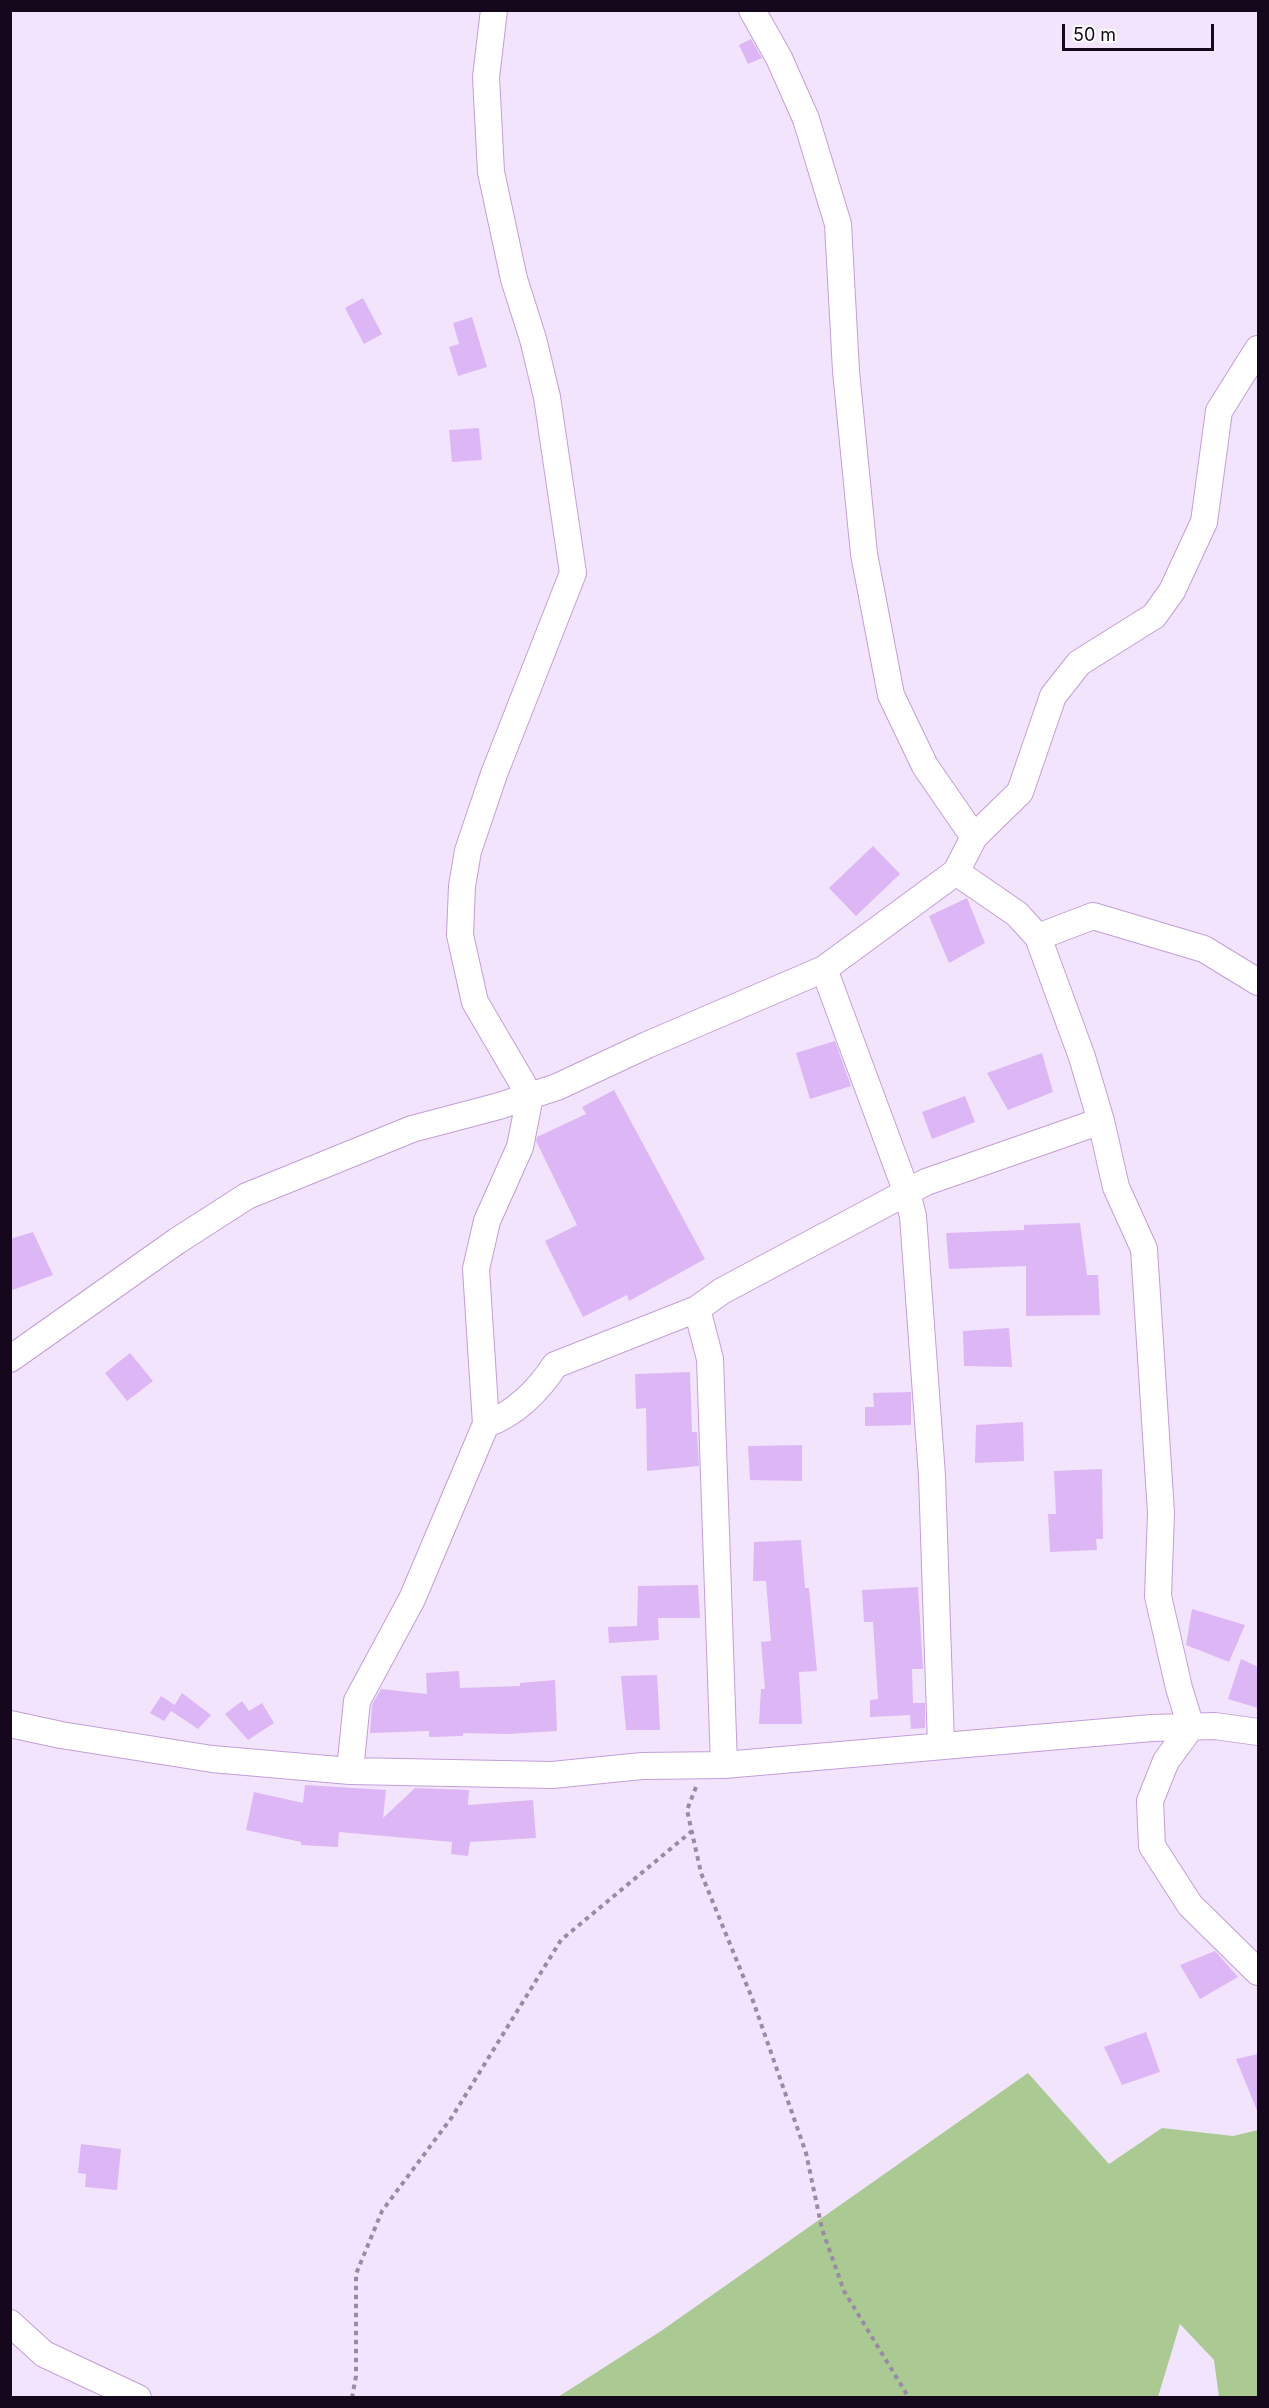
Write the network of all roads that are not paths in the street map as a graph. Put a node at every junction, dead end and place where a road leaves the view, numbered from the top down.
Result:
1 (494, 10) edge
2 (753, 10) edge
3 (1258, 349) edge
4 (974, 837) junction
5 (956, 872) junction
6 (1038, 938) junction
7 (824, 969) junction
8 (1258, 982) edge
9 (530, 1096) junction
10 (1101, 1121) junction
11 (908, 1193) junction
12 (697, 1309) junction
13 (10, 1359) edge
14 (486, 1424) junction
15 (10, 1724) edge
16 (1191, 1727) junction
17 (1258, 1732) edge
18 (941, 1745) junction
19 (714, 1765) junction
20 (350, 1771) junction
21 (1258, 1972) edge
22 (10, 2323) edge
23 (138, 2397) edge

1 - 9 street
2 - 4 street
3 - 4 street
4 - 5 street
5 - 6 street
5 - 7 street
6 - 8 street
6 - 10 street
7 - 9 street
7 - 11 street
9 - 13 street
9 - 14 street
10 - 11 street
10 - 16 street
11 - 12 street
11 - 18 street
12 - 14 street
12 - 19 street
14 - 20 street
15 - 20 street
16 - 17 street
16 - 18 street
16 - 21 street
18 - 19 street
19 - 20 street
22 - 23 street

